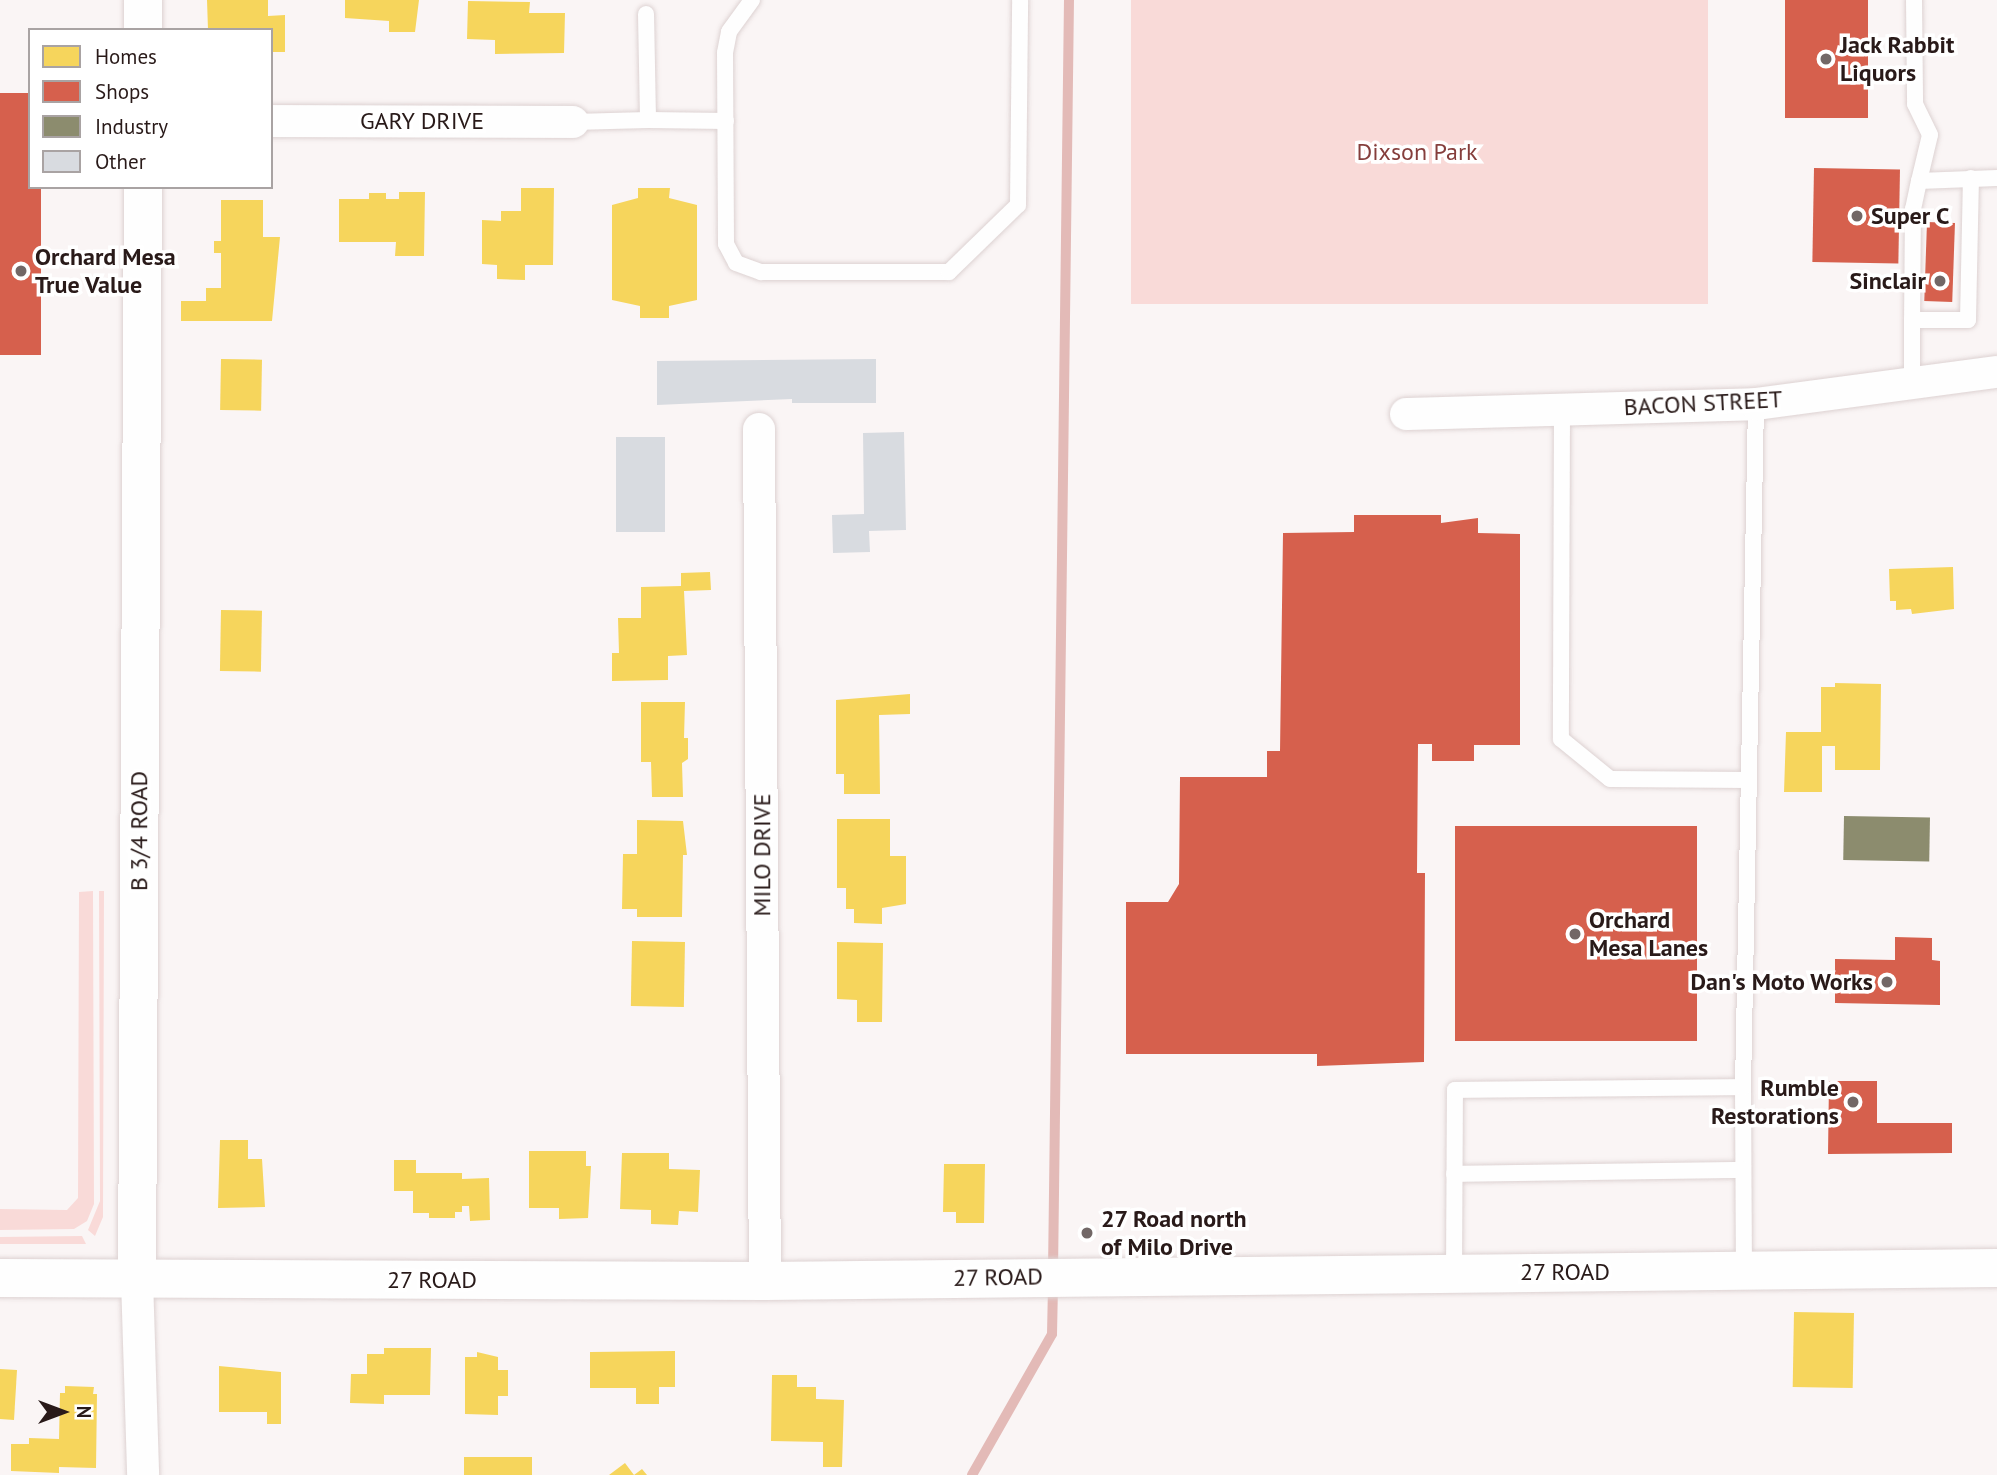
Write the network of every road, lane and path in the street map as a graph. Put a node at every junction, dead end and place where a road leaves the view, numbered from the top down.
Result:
1 (143, 0) edge
2 (752, 0) edge
3 (1020, 0) edge
4 (1914, 0) edge
5 (646, 14) dead end
6 (143, 28) edge
7 (648, 120) junction
8 (273, 121) edge
9 (726, 121) junction
10 (573, 122) joint
11 (1971, 178) junction
12 (1997, 178) edge
13 (1919, 181) junction
14 (143, 189) edge
15 (1912, 320) junction
16 (1997, 372) edge
17 (1912, 383) junction
18 (1756, 404) junction
19 (1562, 409) junction
20 (1406, 414) dead end
21 (759, 429) dead end
22 (1749, 780) junction
23 (1743, 1087) junction
24 (1743, 1170) junction
25 (1454, 1174) junction
26 (1997, 1268) edge
27 (1744, 1271) junction
28 (1454, 1273) junction
29 (0, 1278) edge
30 (137, 1279) junction
31 (765, 1281) junction
32 (143, 1475) edge

1 - 6 street
2 - 9 lane
3 - 9 lane
4 - 13 lane
5 - 7 lane
7 - 9 lane
7 - 10 lane
8 - 10 street, GARY DRIVE
11 - 12 lane
11 - 13 lane
11 - 15 lane
13 - 15 lane
14 - 30 street, B 3/4 ROAD
15 - 17 lane
16 - 17 street, BACON STREET
17 - 18 street, BACON STREET
18 - 19 street, BACON STREET
18 - 22 lane
19 - 20 street, BACON STREET
19 - 22 lane
21 - 31 street, MILO DRIVE
22 - 23 lane
23 - 24 lane
23 - 25 lane
24 - 25 lane
24 - 27 lane
25 - 28 lane
26 - 27 street, 27 ROAD
27 - 28 street, 27 ROAD
28 - 31 street, 27 ROAD
29 - 30 street, 27 ROAD
30 - 31 street, 27 ROAD
30 - 32 street, B 3/4 ROAD

